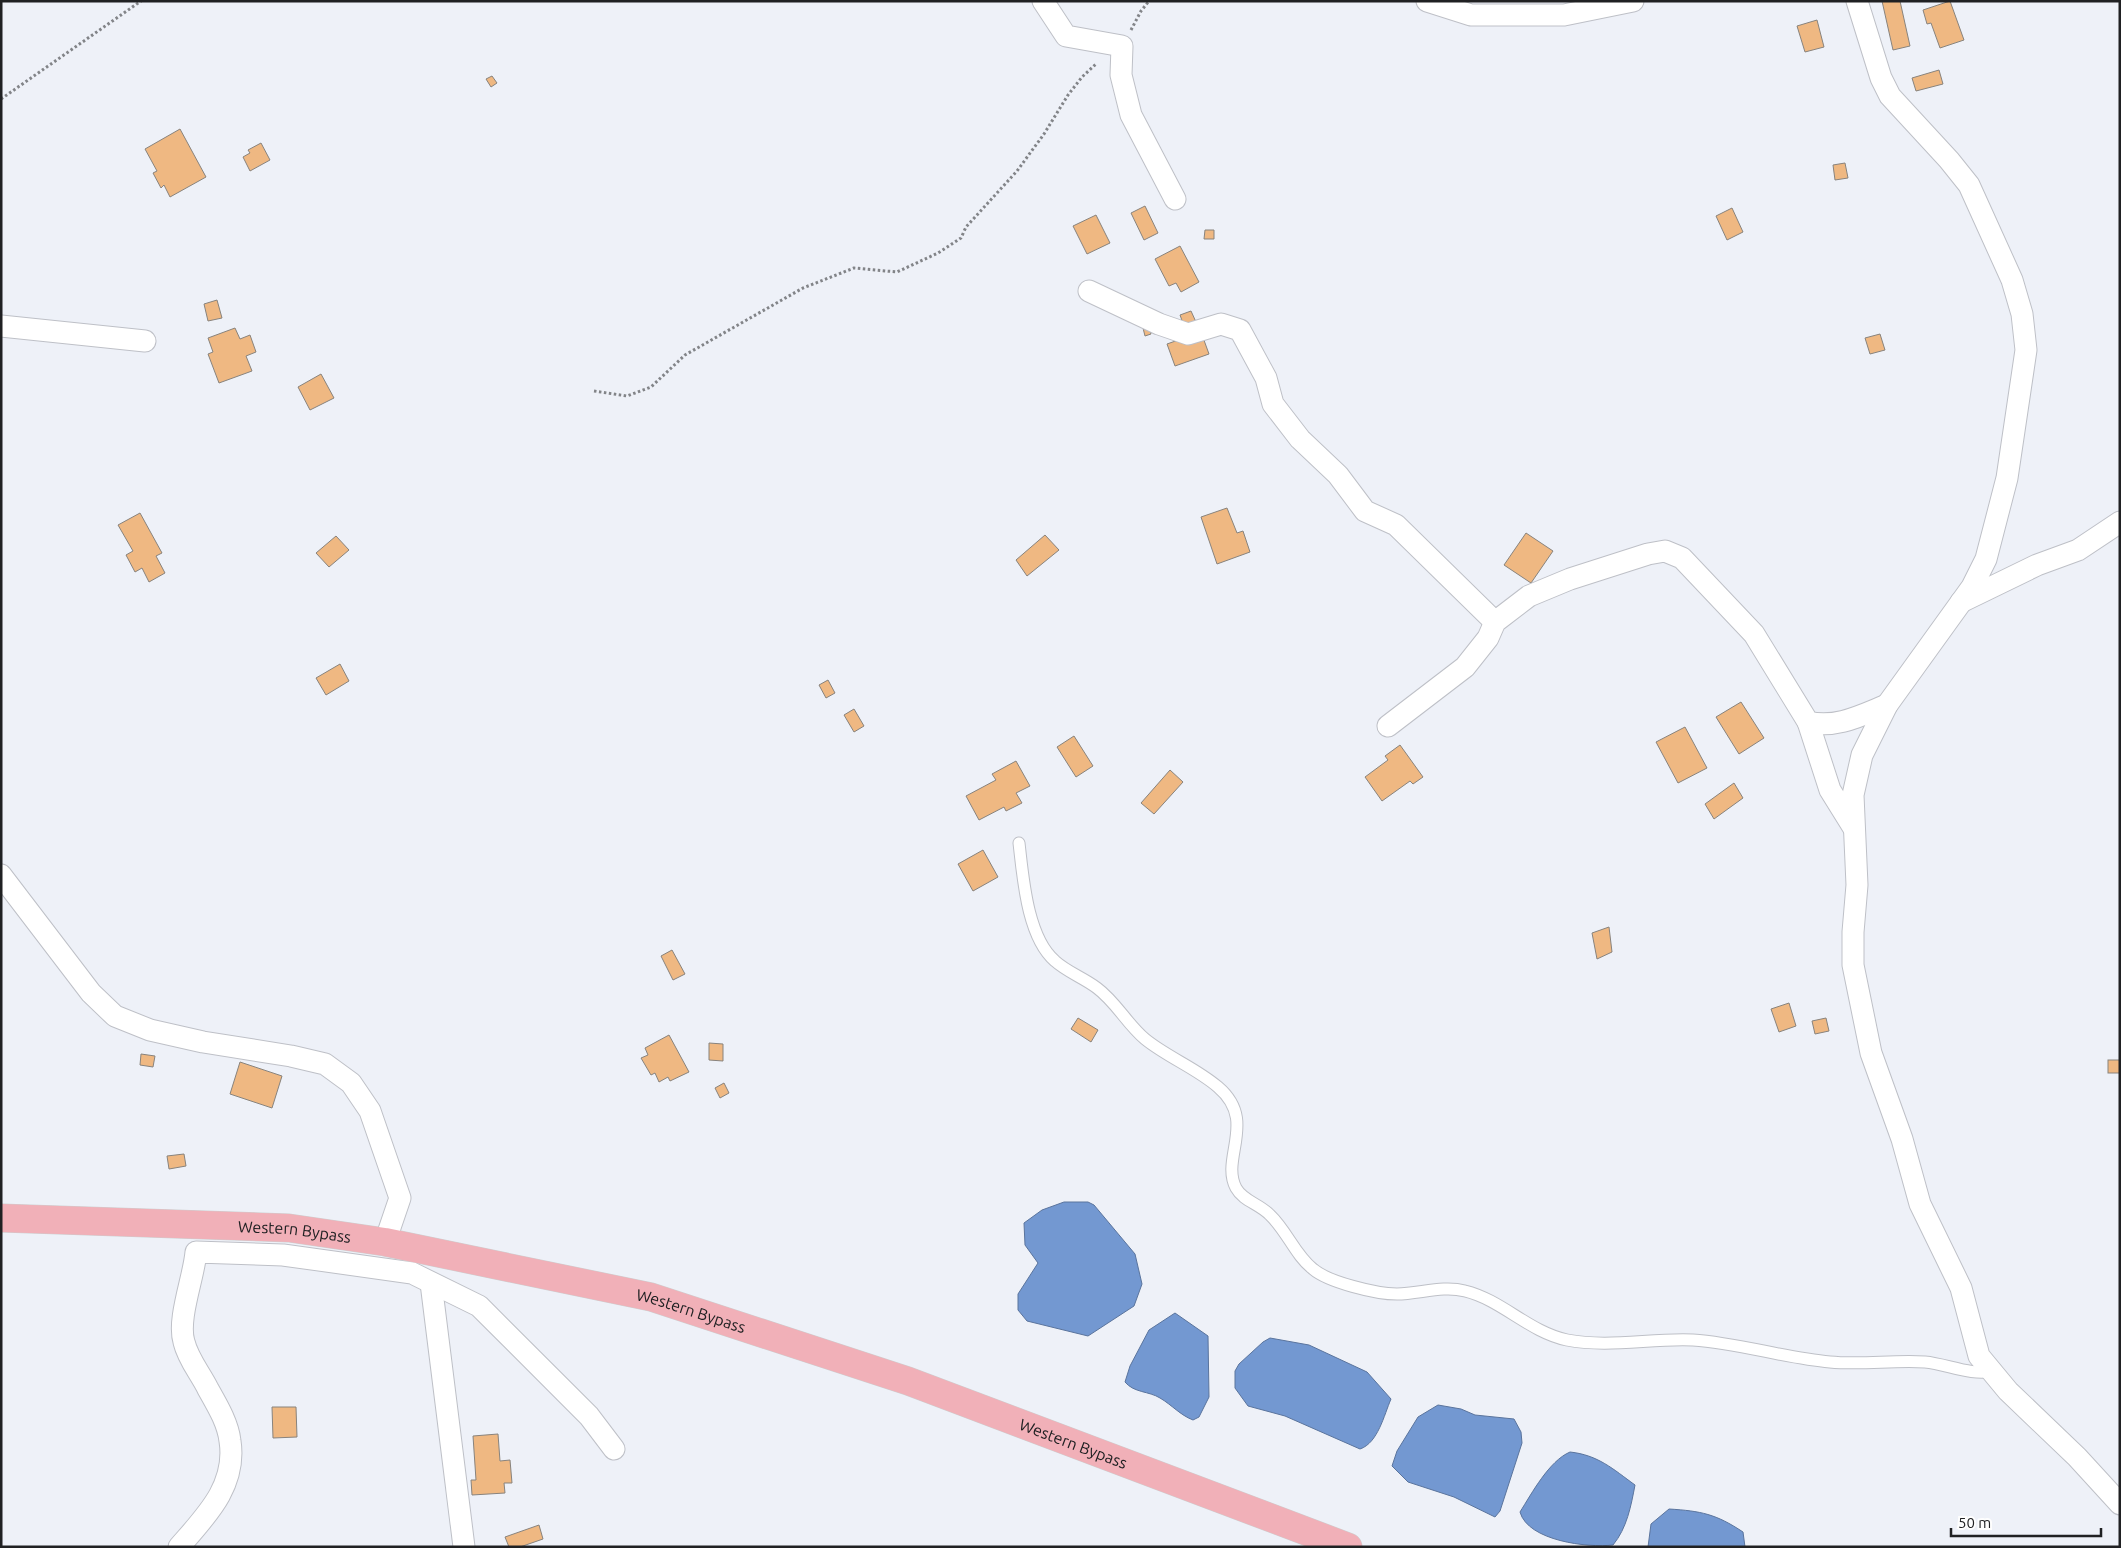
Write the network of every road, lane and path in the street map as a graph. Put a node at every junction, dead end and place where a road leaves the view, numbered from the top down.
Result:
1 (141, 1) edge
2 (1043, 1) edge
3 (1149, 1) edge
4 (1427, 1) edge
5 (1633, 1) edge
6 (1857, 1) edge
7 (1122, 46) junction
8 (1, 99) edge
9 (1175, 199) dead end
10 (1089, 291) dead end
11 (1, 326) edge
12 (145, 341) dead end
13 (594, 391) dead end
14 (2120, 522) edge
15 (1961, 603) junction
16 (1495, 622) junction
17 (1887, 705) junction
18 (1808, 722) junction
19 (1388, 726) dead end
20 (1853, 827) junction
21 (1019, 843) dead end
22 (1, 876) edge
23 (1, 1218) edge
24 (385, 1242) junction
25 (431, 1283) junction
26 (1993, 1371) junction
27 (614, 1449) dead end
28 (2120, 1504) edge
29 (179, 1547) edge
30 (464, 1547) edge
31 (1348, 1547) edge

1 - 8 path
2 - 7 street
3 - 7 path
4 - 5 street
6 - 15 street
7 - 9 street
7 - 13 path
10 - 16 street
11 - 12 street
14 - 15 street
15 - 17 street
16 - 18 street
16 - 19 street
17 - 18 street
17 - 20 street
18 - 20 street
20 - 26 street
21 - 26 lane
22 - 24 street
23 - 24 main road, Western Bypass
24 - 31 main road, Western Bypass
25 - 27 street
25 - 29 street
25 - 30 street
26 - 28 street

